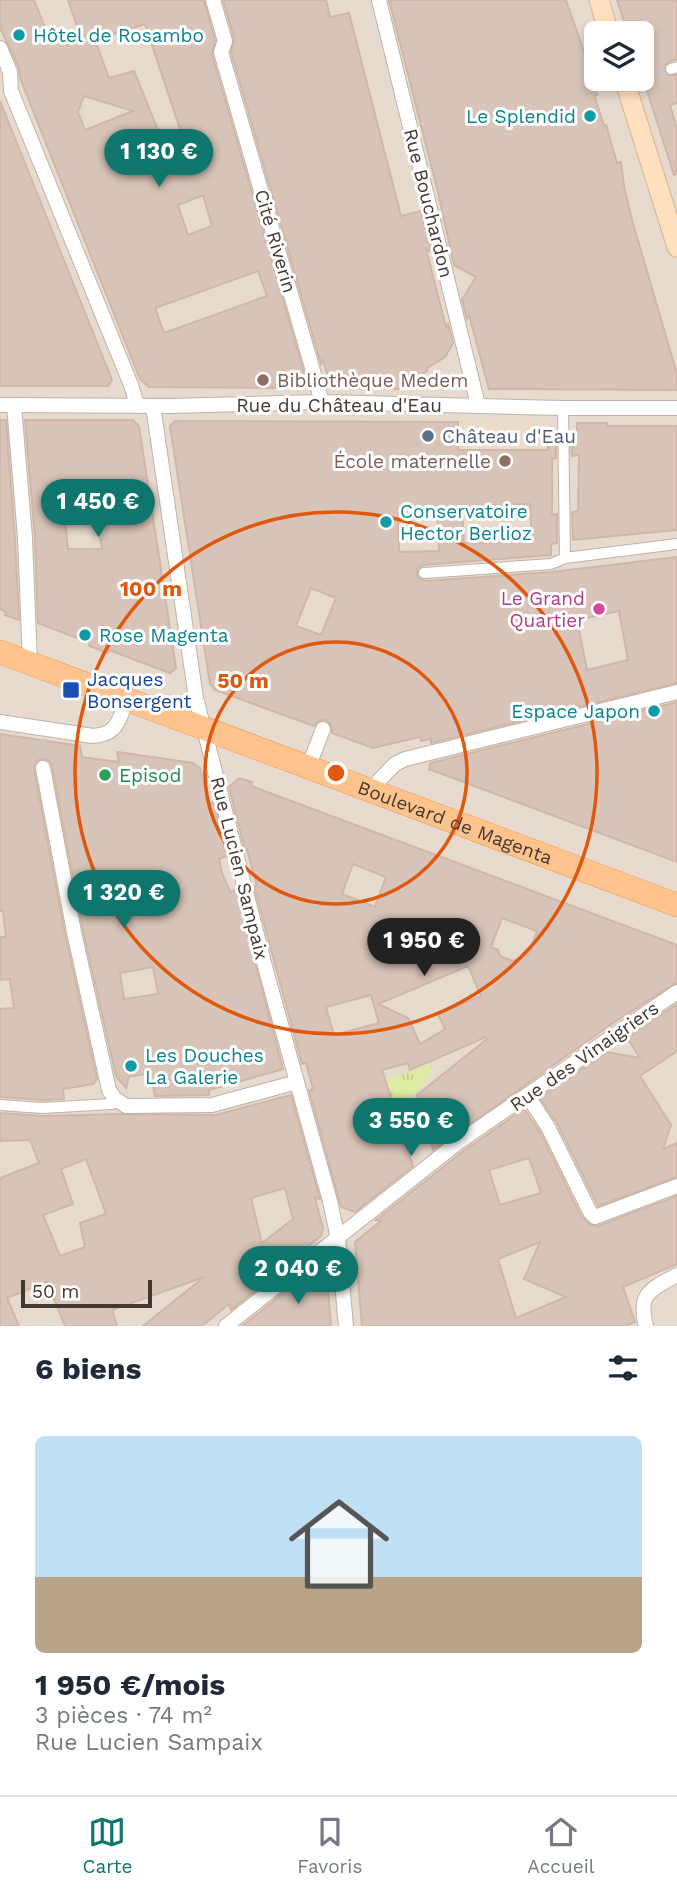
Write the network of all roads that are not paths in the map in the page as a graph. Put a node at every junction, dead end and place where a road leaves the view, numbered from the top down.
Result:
1 (213, 0) edge
2 (379, 0) edge
3 (599, 0) edge
4 (605, 21) edge
5 (0, 48) edge
6 (638, 91) edge
7 (677, 247) edge
8 (322, 402) junction
9 (7, 405) edge
10 (137, 405) junction
11 (153, 405) junction
12 (478, 405) junction
13 (563, 408) junction
14 (677, 408) edge
15 (677, 544) edge
16 (565, 558) junction
17 (424, 573) dead end
18 (0, 652) edge
19 (30, 663) junction
20 (677, 692) edge
21 (127, 700) junction
22 (0, 722) edge
23 (203, 728) junction
24 (323, 729) dead end
25 (43, 768) tunnel mouth
26 (308, 768) junction
27 (370, 790) junction
28 (677, 905) edge
29 (677, 992) edge
30 (297, 1082) junction
31 (527, 1095) junction
32 (118, 1102) junction
33 (0, 1105) edge
34 (677, 1186) edge
35 (338, 1238) junction
36 (677, 1275) edge
37 (226, 1326) edge
38 (346, 1326) edge
39 (646, 1326) edge

1 - 8 street, Cité Riverin
2 - 12 street, Rue Bouchardon
3 - 4 main road
5 - 10 street
6 - 7 main road
8 - 11 street, Rue du Château d'Eau
8 - 12 street, Rue du Château d'Eau
9 - 10 street, Rue du Château d'Eau
9 - 19 street
10 - 11 street, Rue du Château d'Eau
11 - 23 street, Rue Lucien Sampaix
12 - 13 street, Rue du Château d'Eau
13 - 14 street, Rue du Château d'Eau
13 - 16 street
15 - 16 street
16 - 17 street
18 - 19 main road, Boulevard de Magenta
19 - 21 main road, Boulevard de Magenta
20 - 27 street
21 - 22 street
21 - 23 main road, Boulevard de Magenta
23 - 26 main road, Boulevard de Magenta
23 - 30 street, Rue Lucien Sampaix
24 - 26 street
25 - 32 street
26 - 27 main road, Boulevard de Magenta
27 - 28 main road, Boulevard de Magenta
29 - 31 street, Rue des Vinaigriers
30 - 32 street
30 - 35 street, Rue Lucien Sampaix
31 - 34 street
31 - 35 street, Rue des Vinaigriers
32 - 33 street
35 - 37 street, Rue des Vinaigriers
35 - 38 street, Rue Lucien Sampaix
36 - 39 street

